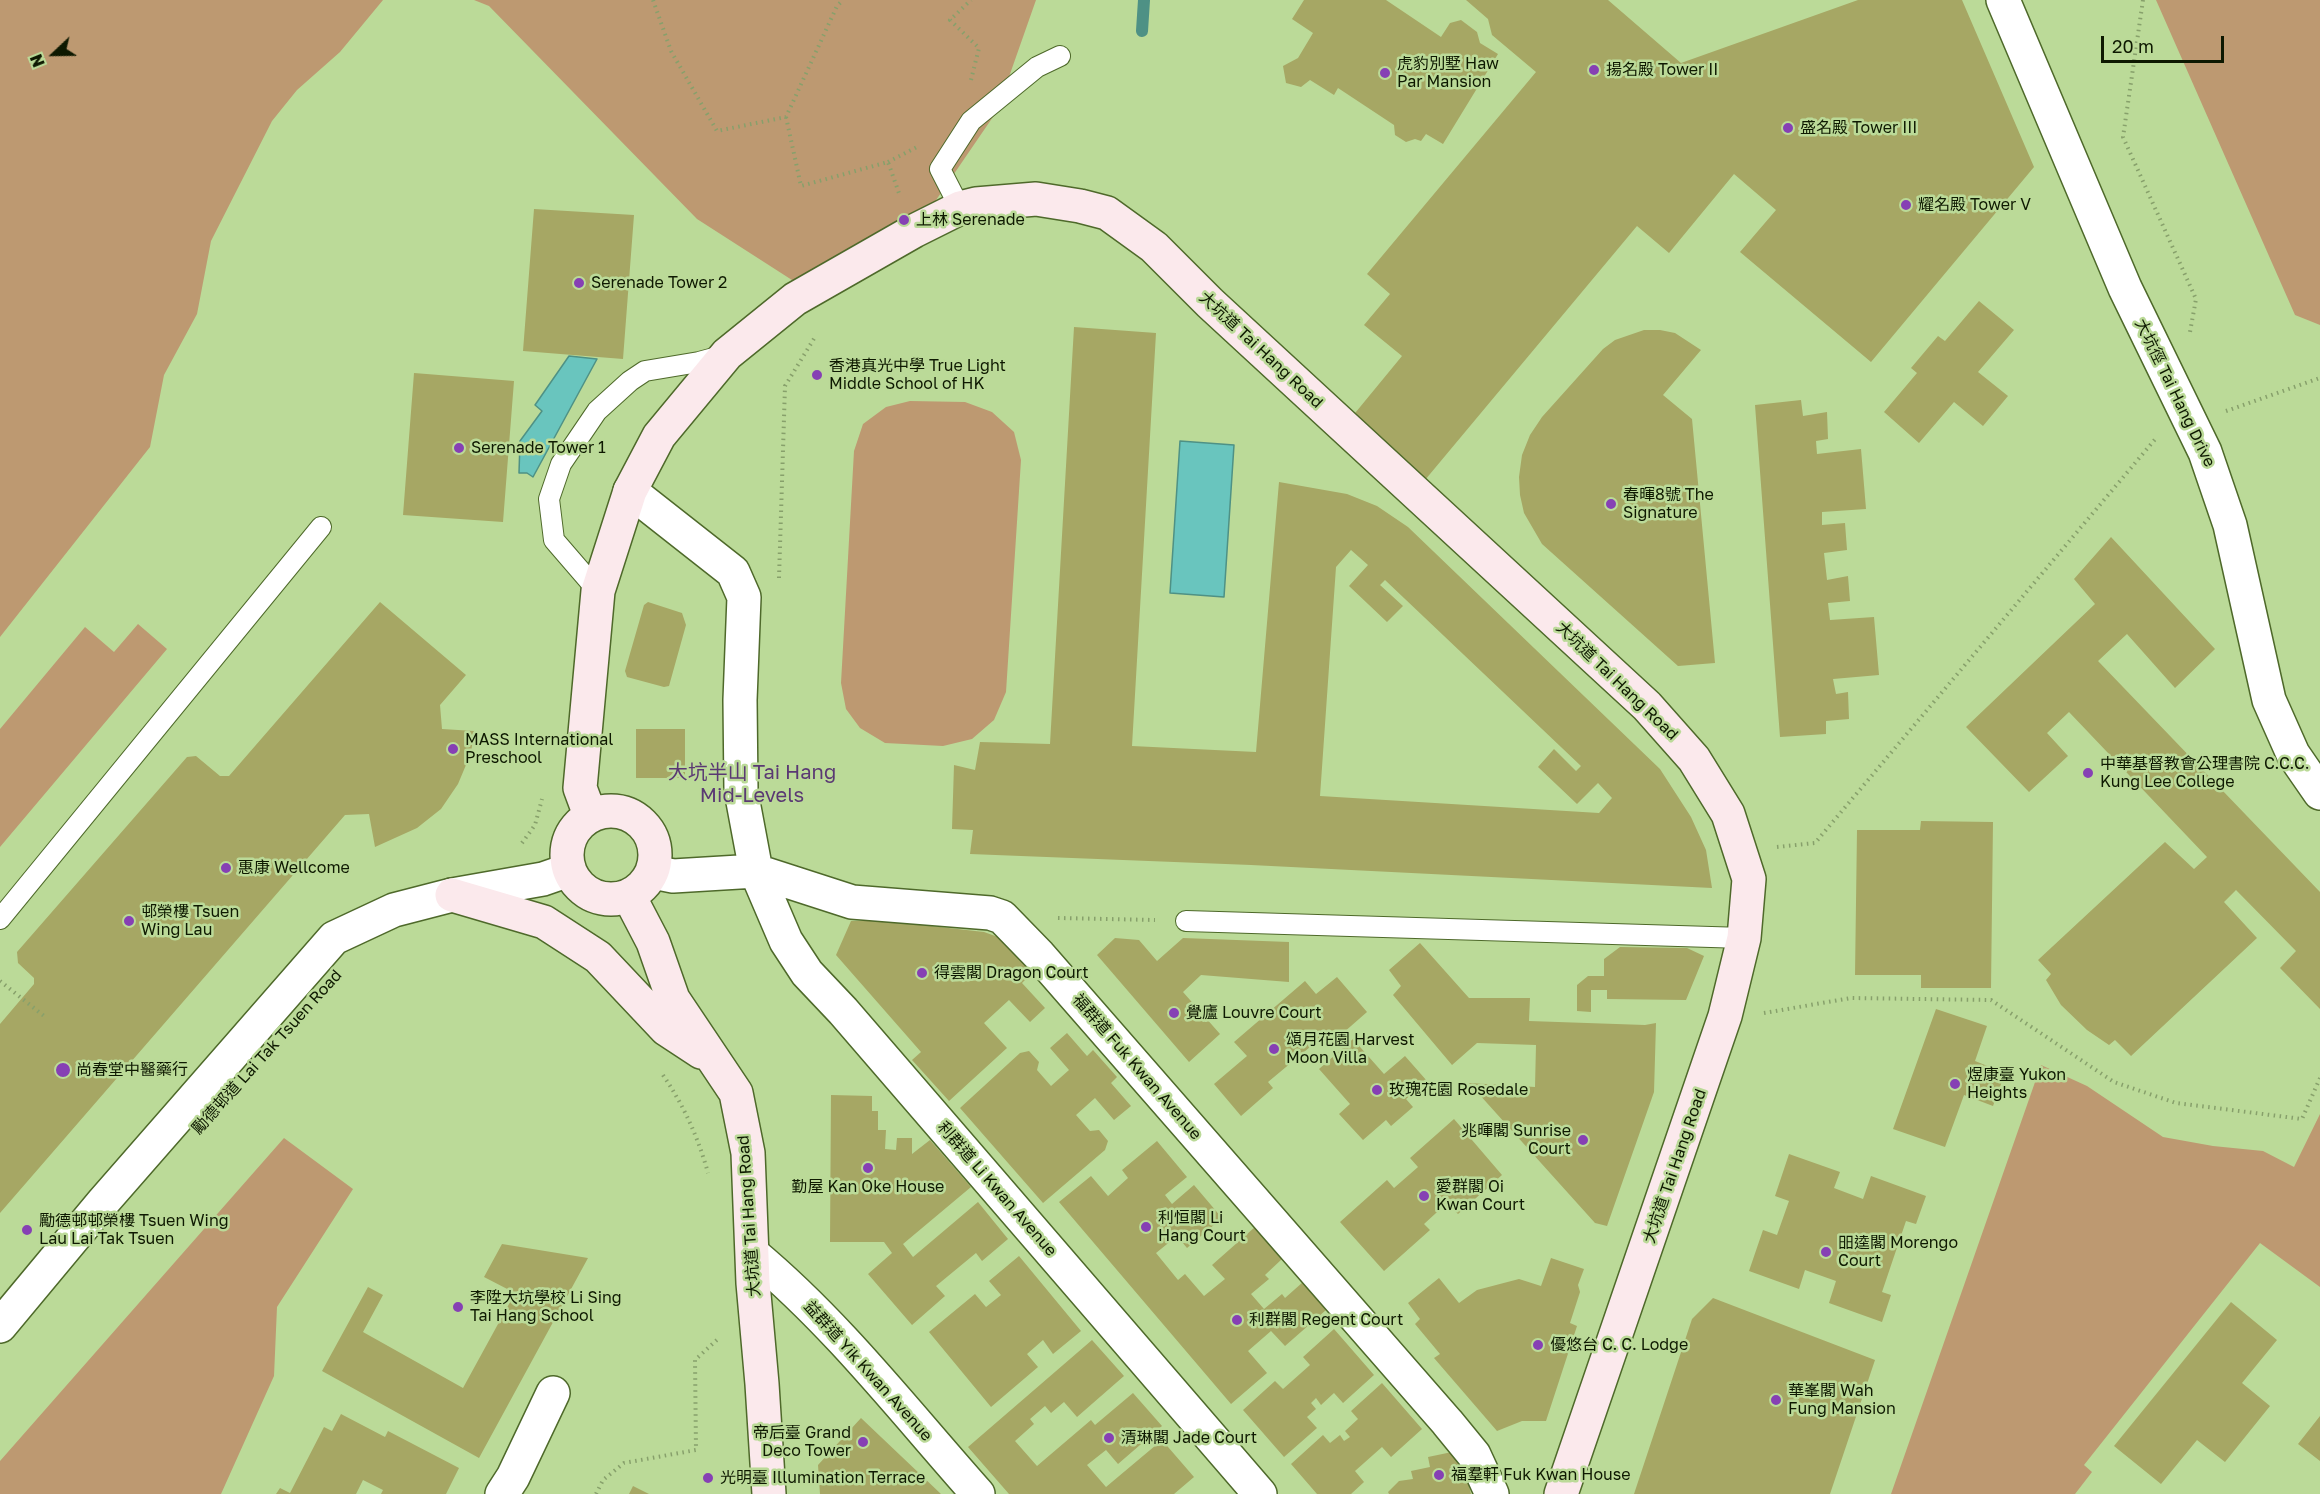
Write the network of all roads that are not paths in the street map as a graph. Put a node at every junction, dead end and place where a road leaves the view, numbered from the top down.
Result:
1 (2003, 0) edge
2 (1060, 56) dead end
3 (953, 196) junction
4 (727, 354) junction
5 (630, 491) junction
6 (321, 527) dead end
7 (598, 591) junction
8 (2320, 793) edge
9 (590, 815) junction
10 (569, 870) junction
11 (756, 871) junction
12 (653, 872) junction
13 (452, 895) junction
14 (629, 896) junction
15 (0, 919) edge
16 (1186, 921) road end
17 (1744, 938) junction
18 (715, 1061) junction
19 (753, 1254) junction
20 (0, 1326) edge
21 (553, 1393) dead end
22 (502, 1494) edge
23 (769, 1494) edge
24 (978, 1494) edge
25 (1260, 1494) edge
26 (1492, 1494) edge
27 (1561, 1494) edge

1 - 8 street, 大坑徑 Tai Hang Drive
2 - 3 lane
3 - 4 main road, 大坑道 Tai Hang Road
3 - 17 main road, 大坑道 Tai Hang Road
4 - 5 main road, 大坑道 Tai Hang Road
4 - 7 lane
5 - 7 main road, 大坑道 Tai Hang Road
5 - 11 street, 利群道 Li Kwan Avenue
6 - 15 lane
7 - 9 main road, 大坑道 Tai Hang Road
9 - 10 main road
9 - 12 main road
10 - 13 street, 勵德邨道 Lai Tak Tsuen Road
10 - 14 main road
11 - 12 street, 福群道 Fuk Kwan Avenue
11 - 25 street, 利群道 Li Kwan Avenue
11 - 26 street, 福群道 Fuk Kwan Avenue
12 - 14 main road
13 - 18 main road
13 - 20 street, 勵德邨道 Lai Tak Tsuen Road
14 - 18 main road, 大坑道 Tai Hang Road
16 - 17 lane
17 - 27 main road, 大坑道 Tai Hang Road
18 - 19 main road, 大坑道 Tai Hang Road
19 - 23 main road, 大坑道 Tai Hang Road
19 - 24 street, 益群道 Yik Kwan Avenue
21 - 22 street

